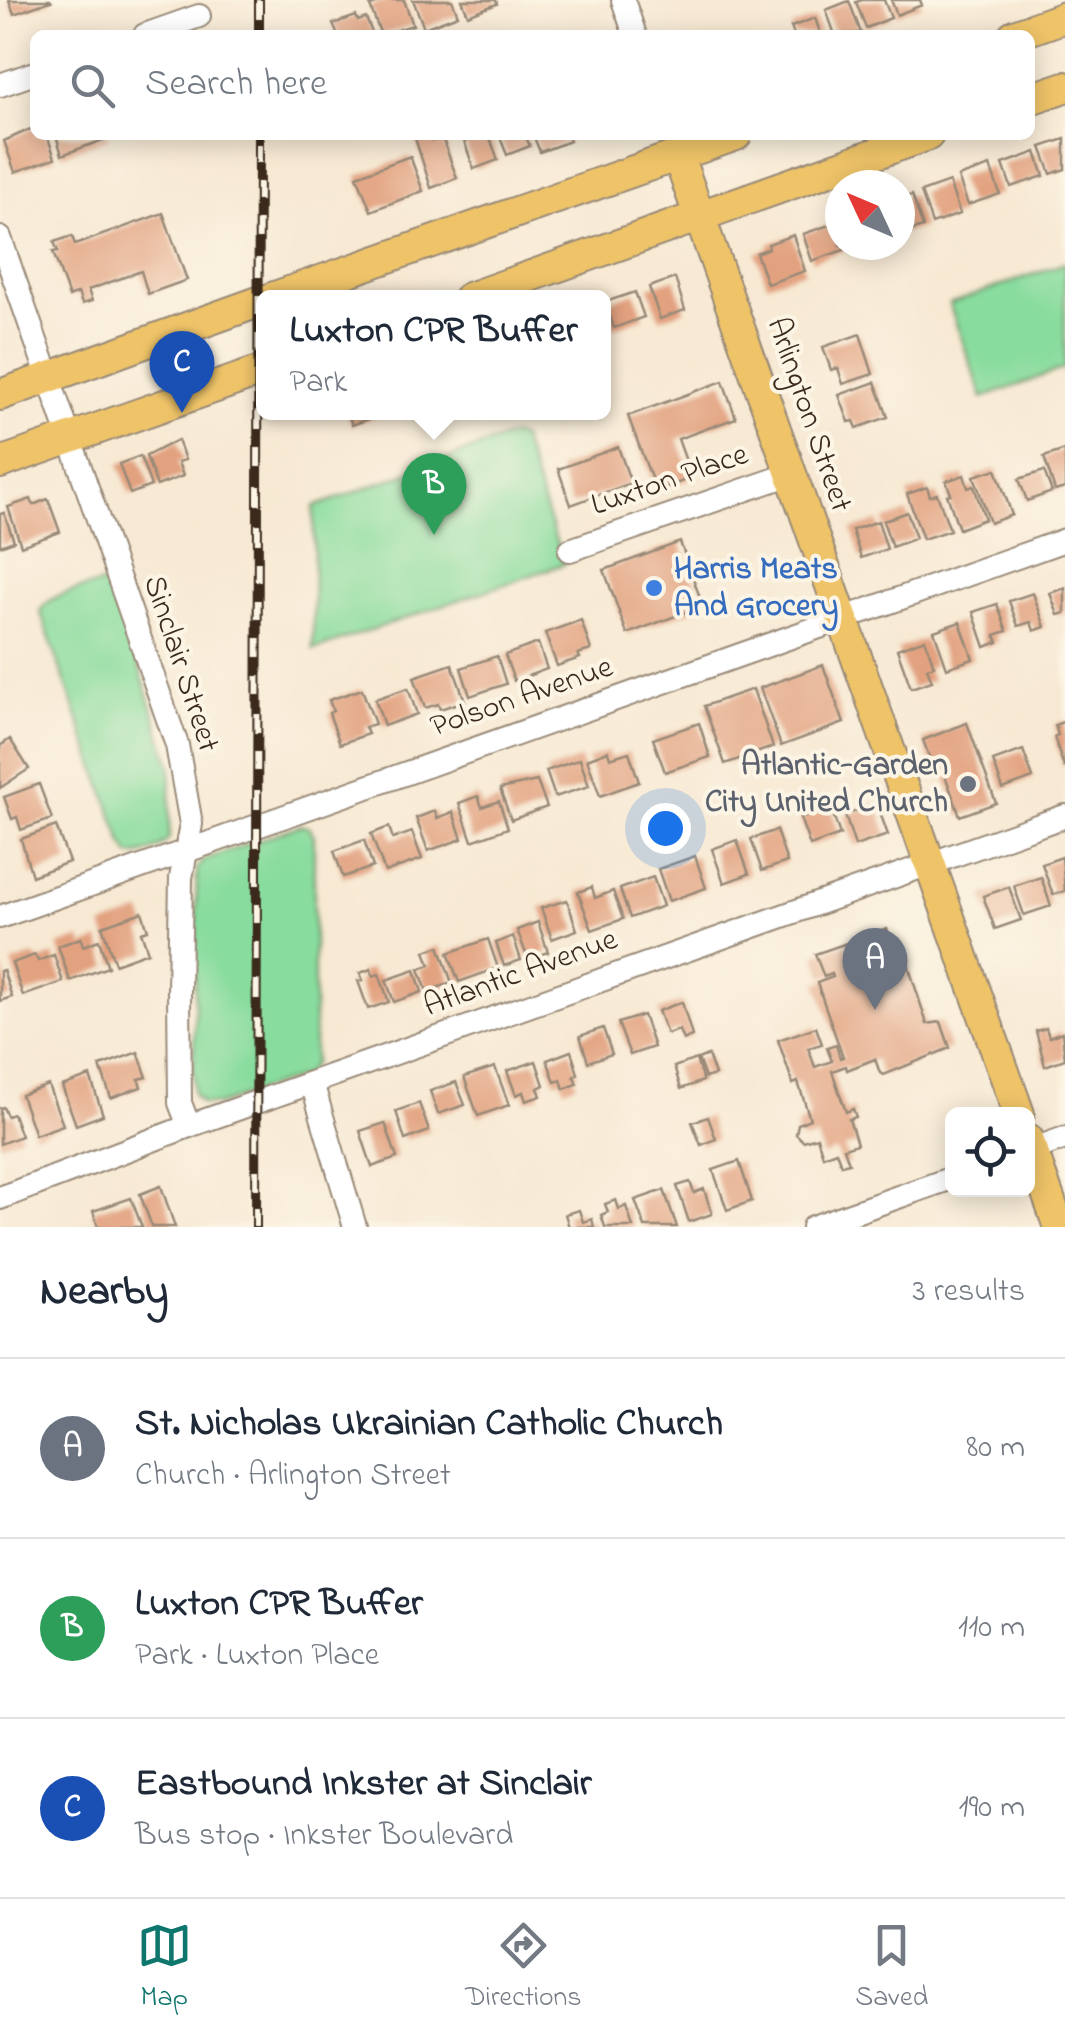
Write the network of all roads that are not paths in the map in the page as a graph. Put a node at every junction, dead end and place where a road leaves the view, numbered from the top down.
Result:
1 (623, 0) edge
2 (199, 16) dead end
3 (1065, 16) edge
4 (159, 30) edge
5 (633, 30) edge
6 (1027, 30) edge
7 (30, 74) edge
8 (0, 85) edge
9 (1065, 87) edge
10 (1035, 97) edge
11 (708, 140) edge
12 (914, 140) edge
13 (674, 146) edge
14 (700, 215) junction
15 (0, 238) edge
16 (293, 290) edge
17 (490, 290) edge
18 (256, 303) edge
19 (256, 373) edge
20 (49, 378) junction
21 (0, 395) edge
22 (70, 439) junction
23 (0, 464) edge
24 (791, 474) junction
25 (1065, 540) edge
26 (570, 550) dead end
27 (843, 620) junction
28 (1065, 816) edge
29 (183, 851) junction
30 (928, 864) junction
31 (0, 917) edge
32 (312, 1082) junction
33 (1016, 1107) edge
34 (189, 1126) junction
35 (1065, 1138) edge
36 (1035, 1146) edge
37 (1035, 1163) edge
38 (945, 1180) edge
39 (0, 1198) edge
40 (355, 1227) edge
41 (813, 1227) edge
42 (1059, 1227) edge

1 - 5 street
2 - 4 street
3 - 6 main road
7 - 8 street
9 - 10 main road
11 - 13 main road
12 - 14 main road
13 - 14 main road, Arlington Street
13 - 16 main road
14 - 17 main road
14 - 24 main road, Arlington Street
15 - 20 street, Sinclair Street
18 - 20 main road
19 - 22 main road
20 - 21 main road
20 - 22 street, Sinclair Street
22 - 23 main road
22 - 29 street, Sinclair Street
24 - 26 street, Luxton Place
24 - 27 main road, Arlington Street
25 - 27 street, Polson Avenue
27 - 29 street, Polson Avenue
27 - 30 main road, Arlington Street
28 - 30 street, Atlantic Avenue
29 - 31 street, Polson Avenue
29 - 34 street, Sinclair Street
30 - 32 street, Atlantic Avenue
30 - 33 main road, Arlington Street
32 - 34 street, Atlantic Avenue
32 - 40 street
34 - 39 street, Atlantic Avenue
35 - 36 street
37 - 42 main road
38 - 41 street

